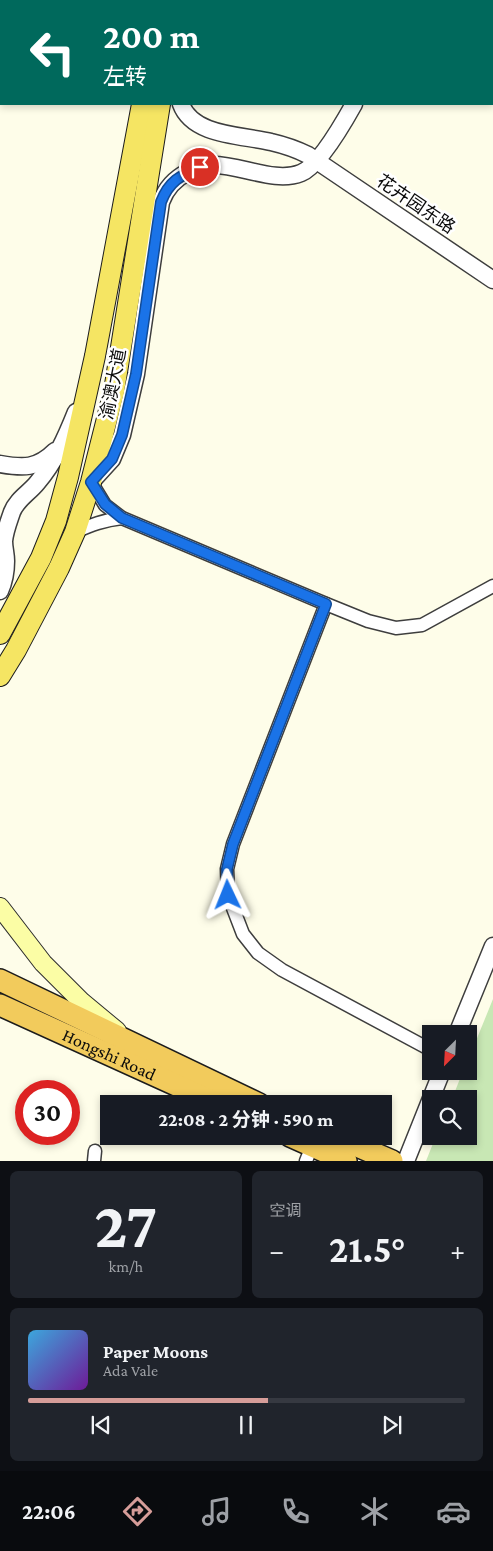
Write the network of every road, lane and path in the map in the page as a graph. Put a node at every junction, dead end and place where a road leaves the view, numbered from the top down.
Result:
1 (142, 105) edge
2 (160, 105) edge
3 (182, 105) edge
4 (353, 105) edge
5 (316, 161) junction
6 (493, 280) edge
7 (88, 385) junction
8 (63, 443) junction
9 (0, 464) edge
10 (91, 482) junction
11 (122, 518) junction
12 (0, 522) edge
13 (75, 532) junction
14 (4, 542) junction
15 (493, 586) edge
16 (0, 591) edge
17 (326, 604) junction
18 (0, 634) edge
19 (0, 676) edge
20 (0, 907) edge
21 (493, 946) edge
22 (0, 980) edge
23 (0, 1005) edge
24 (462, 1025) edge
25 (130, 1042) junction
26 (422, 1045) edge
27 (438, 1080) edge
28 (198, 1095) edge
29 (240, 1095) edge
30 (355, 1145) edge
31 (309, 1153) edge
32 (346, 1161) edge
33 (392, 1161) edge
34 (406, 1161) edge

1 - 7 main road, 渝澳大道
2 - 10 main road, 渝澳大道
3 - 5 street, 花卉园东路
4 - 5 street
5 - 6 street, 花卉园东路
5 - 10 street
7 - 8 street
7 - 18 main road, 渝澳大道
8 - 9 street
8 - 14 street
10 - 11 street
10 - 13 main road, 渝澳大道
11 - 13 street
11 - 17 street
12 - 14 street
13 - 19 main road, 渝澳大道
14 - 16 street
15 - 17 street
17 - 26 street
20 - 25 main road, Hongshi Road
21 - 24 street
22 - 25 highway, Hongshi Road
23 - 28 highway, Hongshi Road
25 - 29 highway, Hongshi Road
27 - 34 street
30 - 33 highway
31 - 32 highway

